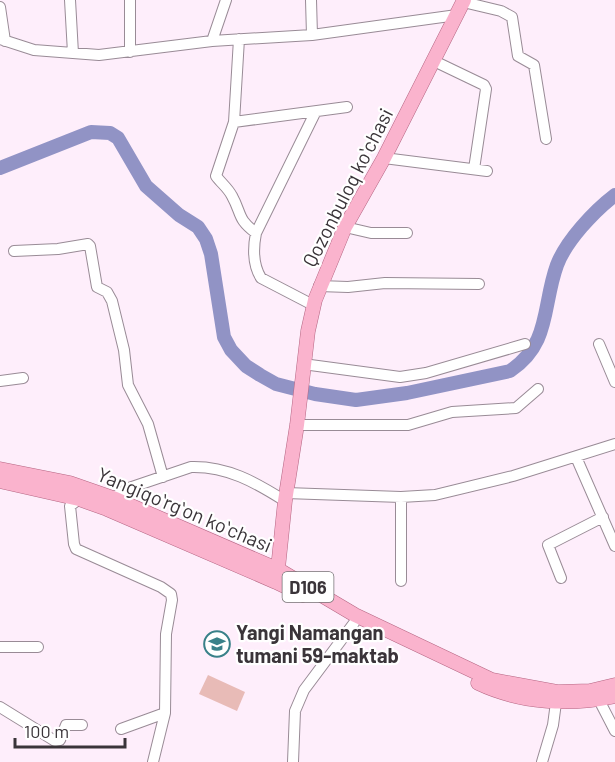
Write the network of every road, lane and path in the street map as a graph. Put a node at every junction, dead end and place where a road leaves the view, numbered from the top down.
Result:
1 (70, 0) edge
2 (130, 0) edge
3 (226, 0) edge
4 (311, 0) edge
5 (463, 1) edge
6 (0, 7) edge
7 (457, 15) junction
8 (312, 34) junction
9 (239, 39) junction
10 (2, 40) edge
11 (212, 41) junction
12 (130, 52) junction
13 (73, 53) junction
14 (434, 61) junction
15 (347, 107) dead end
16 (315, 113) junction
17 (234, 122) junction
18 (546, 139) dead end
19 (384, 158) junction
20 (474, 169) junction
21 (487, 171) dead end
22 (345, 227) junction
23 (256, 233) junction
24 (407, 233) dead end
25 (14, 252) dead end
26 (479, 284) dead end
27 (319, 286) junction
28 (313, 304) junction
29 (525, 344) dead end
30 (599, 344) dead end
31 (303, 364) junction
32 (23, 378) dead end
33 (0, 381) edge
34 (615, 382) edge
35 (538, 389) dead end
36 (297, 425) junction
37 (615, 444) edge
38 (576, 457) junction
39 (0, 469) edge
40 (164, 477) junction
41 (0, 481) edge
42 (285, 497) junction
43 (401, 497) junction
44 (113, 498) junction
45 (79, 499) junction
46 (603, 517) junction
47 (615, 546) edge
48 (278, 576) junction
49 (561, 578) dead end
50 (401, 581) dead end
51 (354, 624) junction
52 (0, 647) edge
53 (38, 647) dead end
54 (615, 685) edge
55 (615, 696) edge
56 (557, 697) junction
57 (599, 700) junction
58 (0, 707) edge
59 (165, 713) junction
60 (82, 725) dead end
61 (121, 729) dead end
62 (615, 730) edge
63 (153, 762) edge
64 (293, 762) edge
65 (542, 762) edge

1 - 13 street
2 - 12 street
3 - 11 street
4 - 8 street
5 - 7 main road, Qozonbuloq koʻchasi
5 - 18 street
6 - 10 street
7 - 8 street
7 - 14 main road, Qozonbuloq koʻchasi
8 - 9 street
9 - 11 street
9 - 17 street
10 - 13 street
11 - 12 street
12 - 13 street
14 - 19 main road, Qozonbuloq koʻchasi
14 - 20 street
15 - 16 street
16 - 17 street
16 - 23 street
17 - 23 street
19 - 20 street
19 - 22 main road, Qozonbuloq koʻchasi
20 - 21 street
22 - 24 street
22 - 27 main road, Qozonbuloq koʻchasi
23 - 28 street
25 - 40 street
26 - 27 street
27 - 28 main road, Qozonbuloq koʻchasi
28 - 31 main road, Qozonbuloq koʻchasi
29 - 31 street
30 - 34 street
31 - 36 main road, Qozonbuloq koʻchasi
32 - 33 street
35 - 36 street
36 - 42 main road, Qozonbuloq koʻchasi
37 - 38 street
38 - 43 street
38 - 46 street
39 - 44 main road, Yangiqoʻrgʻon koʻchasi / D106
40 - 42 street
40 - 44 street
41 - 45 main road, Yangiqoʻrgʻon koʻchasi / D106
42 - 43 street
42 - 48 main road, Qozonbuloq koʻchasi
43 - 50 street
44 - 48 main road, Yangiqoʻrgʻon koʻchasi / D106
45 - 48 main road, Yangiqoʻrgʻon koʻchasi / D106
45 - 59 street
46 - 47 street
46 - 49 street
48 - 51 main road, Yangiqoʻrgʻon koʻchasi / D106
48 - 56 main road, Yangiqoʻrgʻon koʻchasi / D106
51 - 56 main road, Yangiqoʻrgʻon koʻchasi / D106
51 - 64 street
52 - 53 street
54 - 56 main road, Yangiqoʻrgʻon koʻchasi / D106
55 - 57 main road, Yangiqoʻrgʻon koʻchasi / D106
56 - 57 main road, Yangiqoʻrgʻon koʻchasi / D106
56 - 65 street
57 - 62 street
58 - 60 street
59 - 61 street
59 - 63 street

